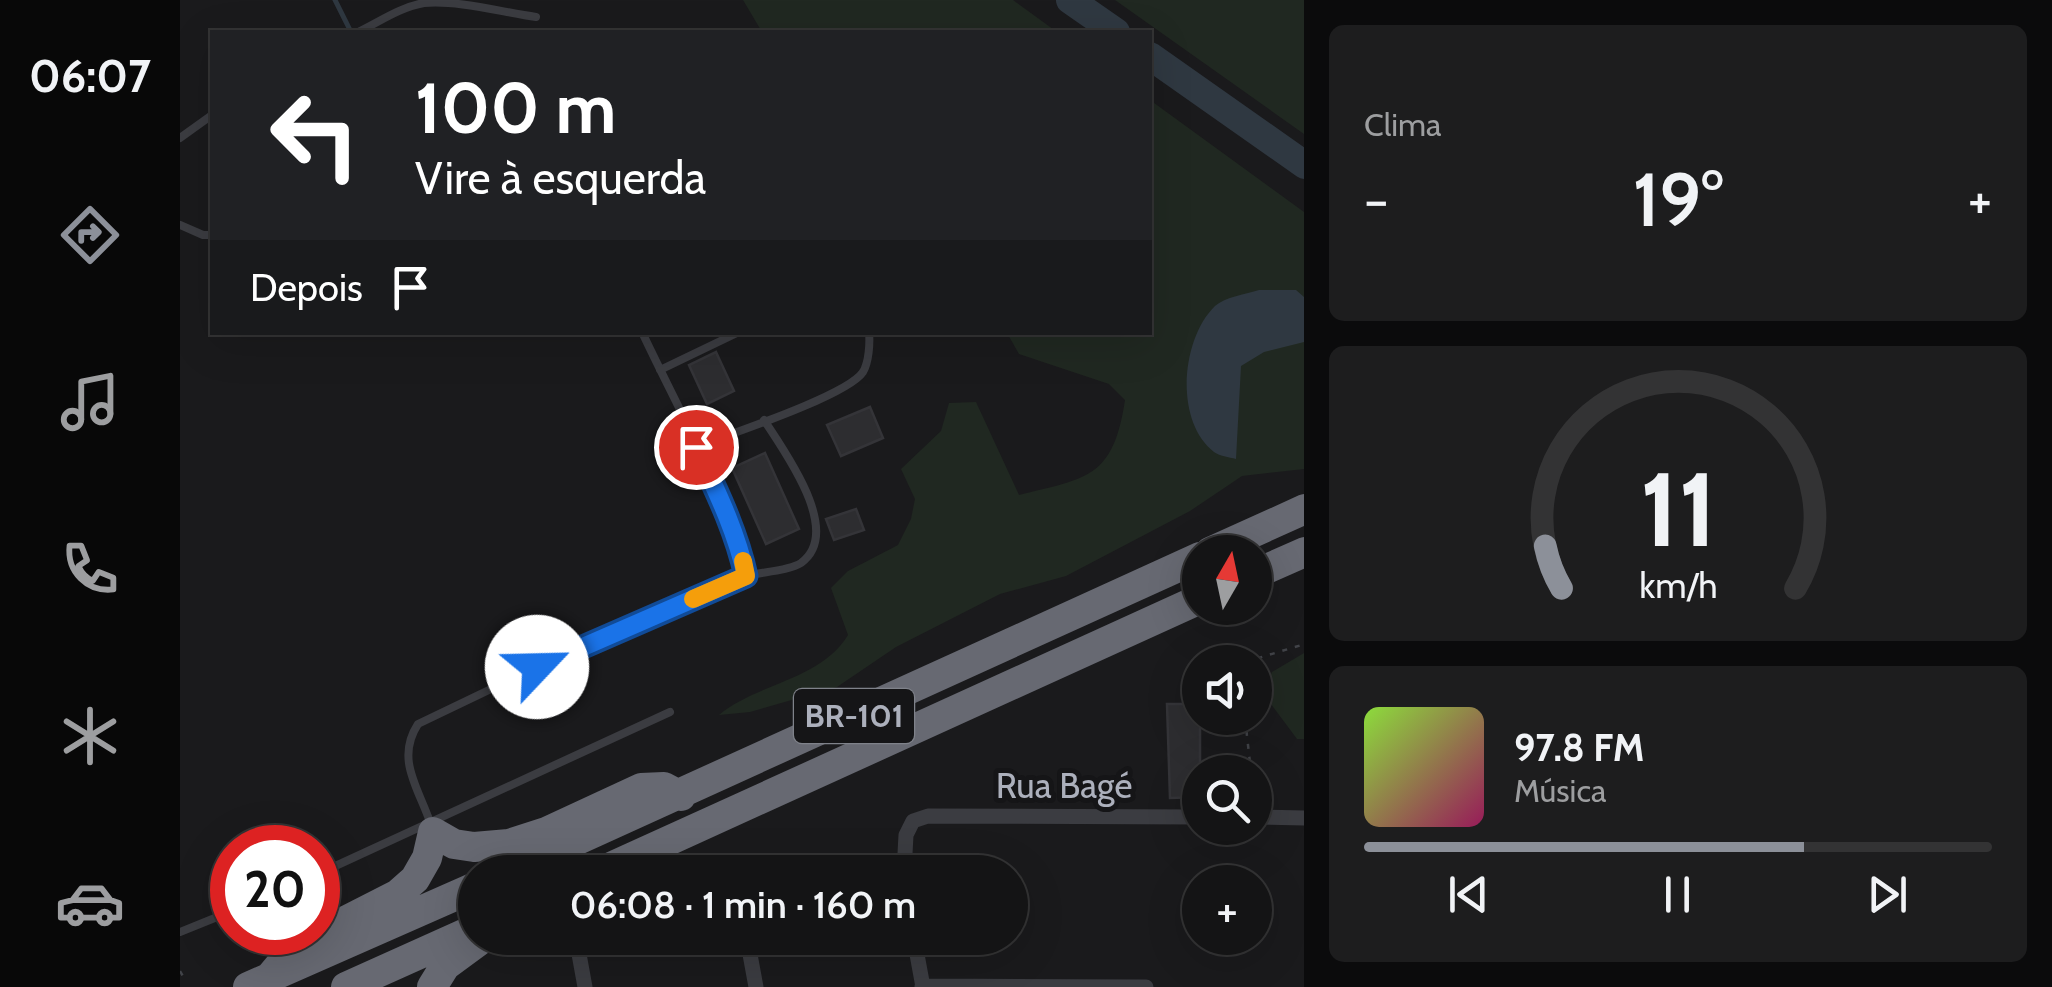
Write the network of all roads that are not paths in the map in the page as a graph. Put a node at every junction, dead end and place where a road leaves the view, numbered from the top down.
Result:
1 (536, 17) dead end
2 (362, 30) edge
3 (210, 116) edge
4 (180, 138) edge
5 (180, 225) edge
6 (210, 234) edge
7 (643, 335) edge
8 (733, 335) edge
9 (869, 335) edge
10 (660, 370) junction
11 (764, 420) junction
12 (696, 447) junction
13 (1304, 509) edge
14 (1248, 535) edge
15 (1182, 565) edge
16 (746, 576) junction
17 (1182, 607) edge
18 (670, 712) dead end
19 (681, 796) junction
20 (1182, 817) edge
21 (1272, 817) edge
22 (1304, 818) edge
23 (431, 827) junction
24 (546, 855) edge
25 (637, 855) edge
26 (905, 855) edge
27 (340, 865) edge
28 (458, 894) edge
29 (210, 920) edge
30 (180, 932) edge
31 (458, 937) edge
32 (460, 955) edge
33 (579, 955) edge
34 (750, 955) edge
35 (917, 955) edge
36 (259, 982) edge
37 (346, 987) edge
38 (432, 987) edge
39 (585, 987) edge
40 (756, 987) edge
41 (923, 987) edge
42 (1146, 987) edge

1 - 2 lane
3 - 4 lane
5 - 6 lane
7 - 10 lane
8 - 10 lane
9 - 11 lane
10 - 12 lane
11 - 12 lane
11 - 16 lane
12 - 16 lane
13 - 14 highway
15 - 19 highway, BR-101
16 - 23 lane
17 - 25 highway, BR-101
18 - 23 lane
19 - 23 highway
19 - 24 highway, BR-101
20 - 26 street, Rua Bagé
21 - 22 street
23 - 27 lane
23 - 36 highway
28 - 36 highway
29 - 30 lane
31 - 37 highway
32 - 38 highway
33 - 39 street
34 - 40 street
35 - 41 street
41 - 42 street

